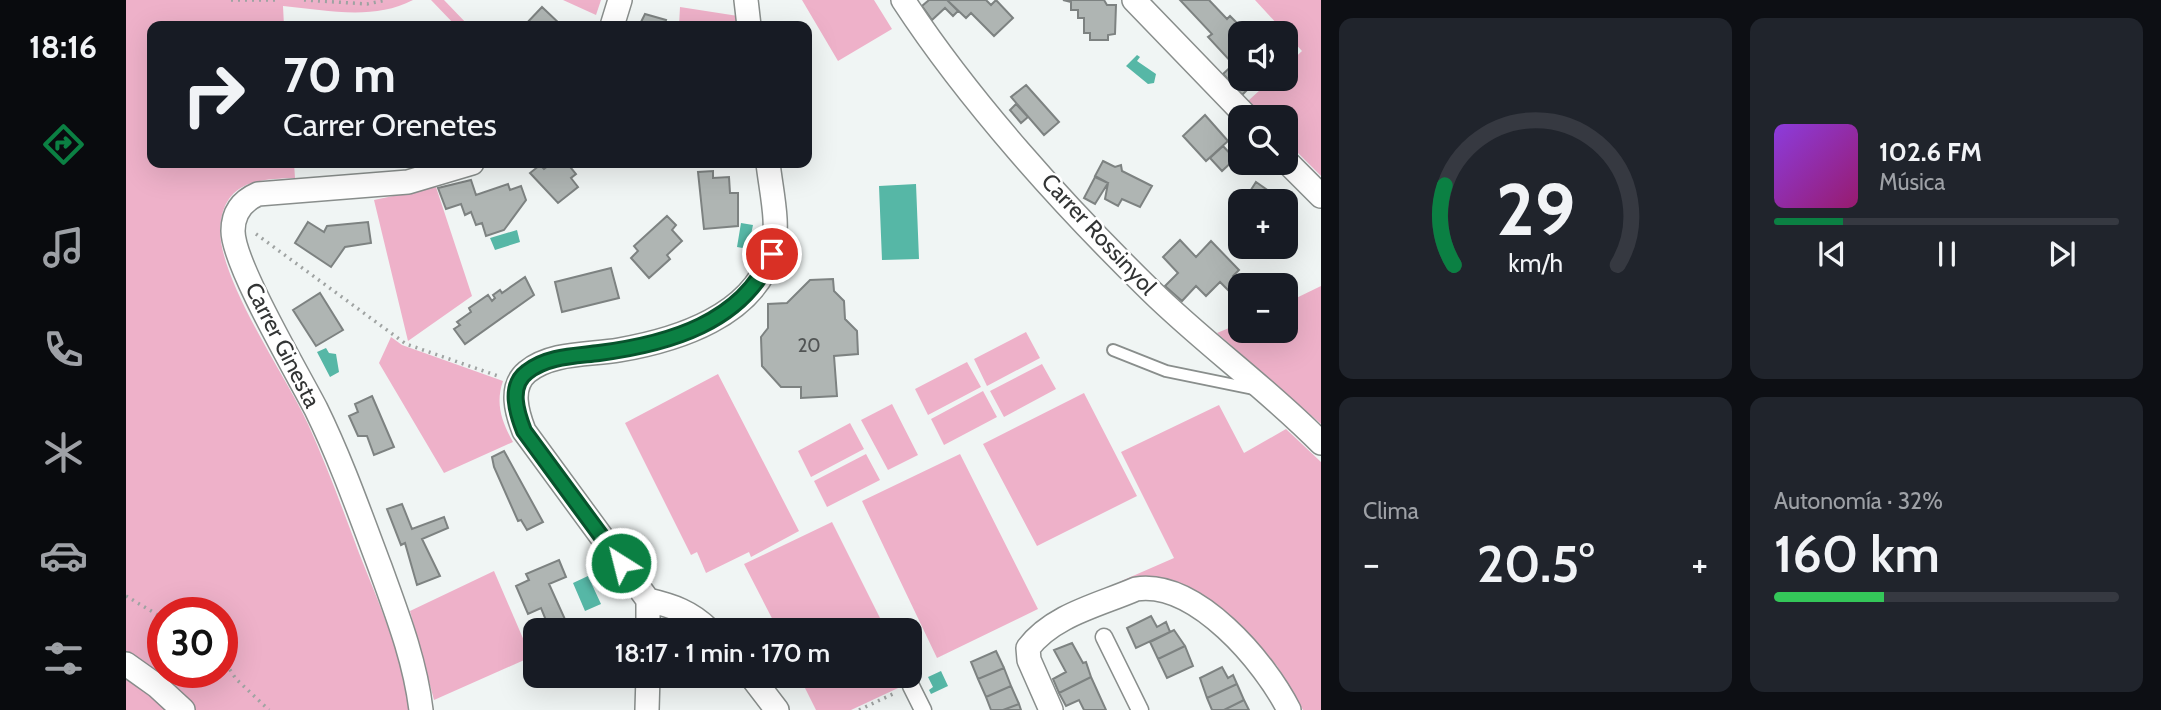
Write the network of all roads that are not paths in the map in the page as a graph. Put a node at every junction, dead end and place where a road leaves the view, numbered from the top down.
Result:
1 (620, 0) edge
2 (746, 0) edge
3 (903, 0) edge
4 (1134, 0) edge
5 (614, 21) edge
6 (748, 21) edge
7 (1235, 105) edge
8 (457, 168) edge
9 (768, 168) edge
10 (1298, 172) edge
11 (1321, 196) edge
12 (1113, 350) dead end
13 (1261, 389) junction
14 (1321, 443) edge
15 (648, 600) junction
16 (648, 618) edge
17 (696, 618) edge
18 (1104, 638) dead end
19 (126, 664) edge
20 (648, 688) edge
21 (760, 688) edge
22 (912, 688) edge
23 (183, 710) edge
24 (421, 710) edge
25 (647, 710) edge
26 (777, 710) edge
27 (923, 710) edge
28 (1051, 710) edge
29 (1140, 710) edge
30 (1289, 710) edge

1 - 5 street
2 - 6 street
3 - 13 street, Carrer Rossinyol
4 - 7 street
8 - 24 street, Carrer Ginesta
9 - 15 street
10 - 11 street
12 - 13 lane
13 - 14 street, Carrer Rossinyol
15 - 16 street
15 - 17 street
18 - 29 street
19 - 23 street
20 - 25 street
21 - 26 street
22 - 27 street
28 - 30 street

